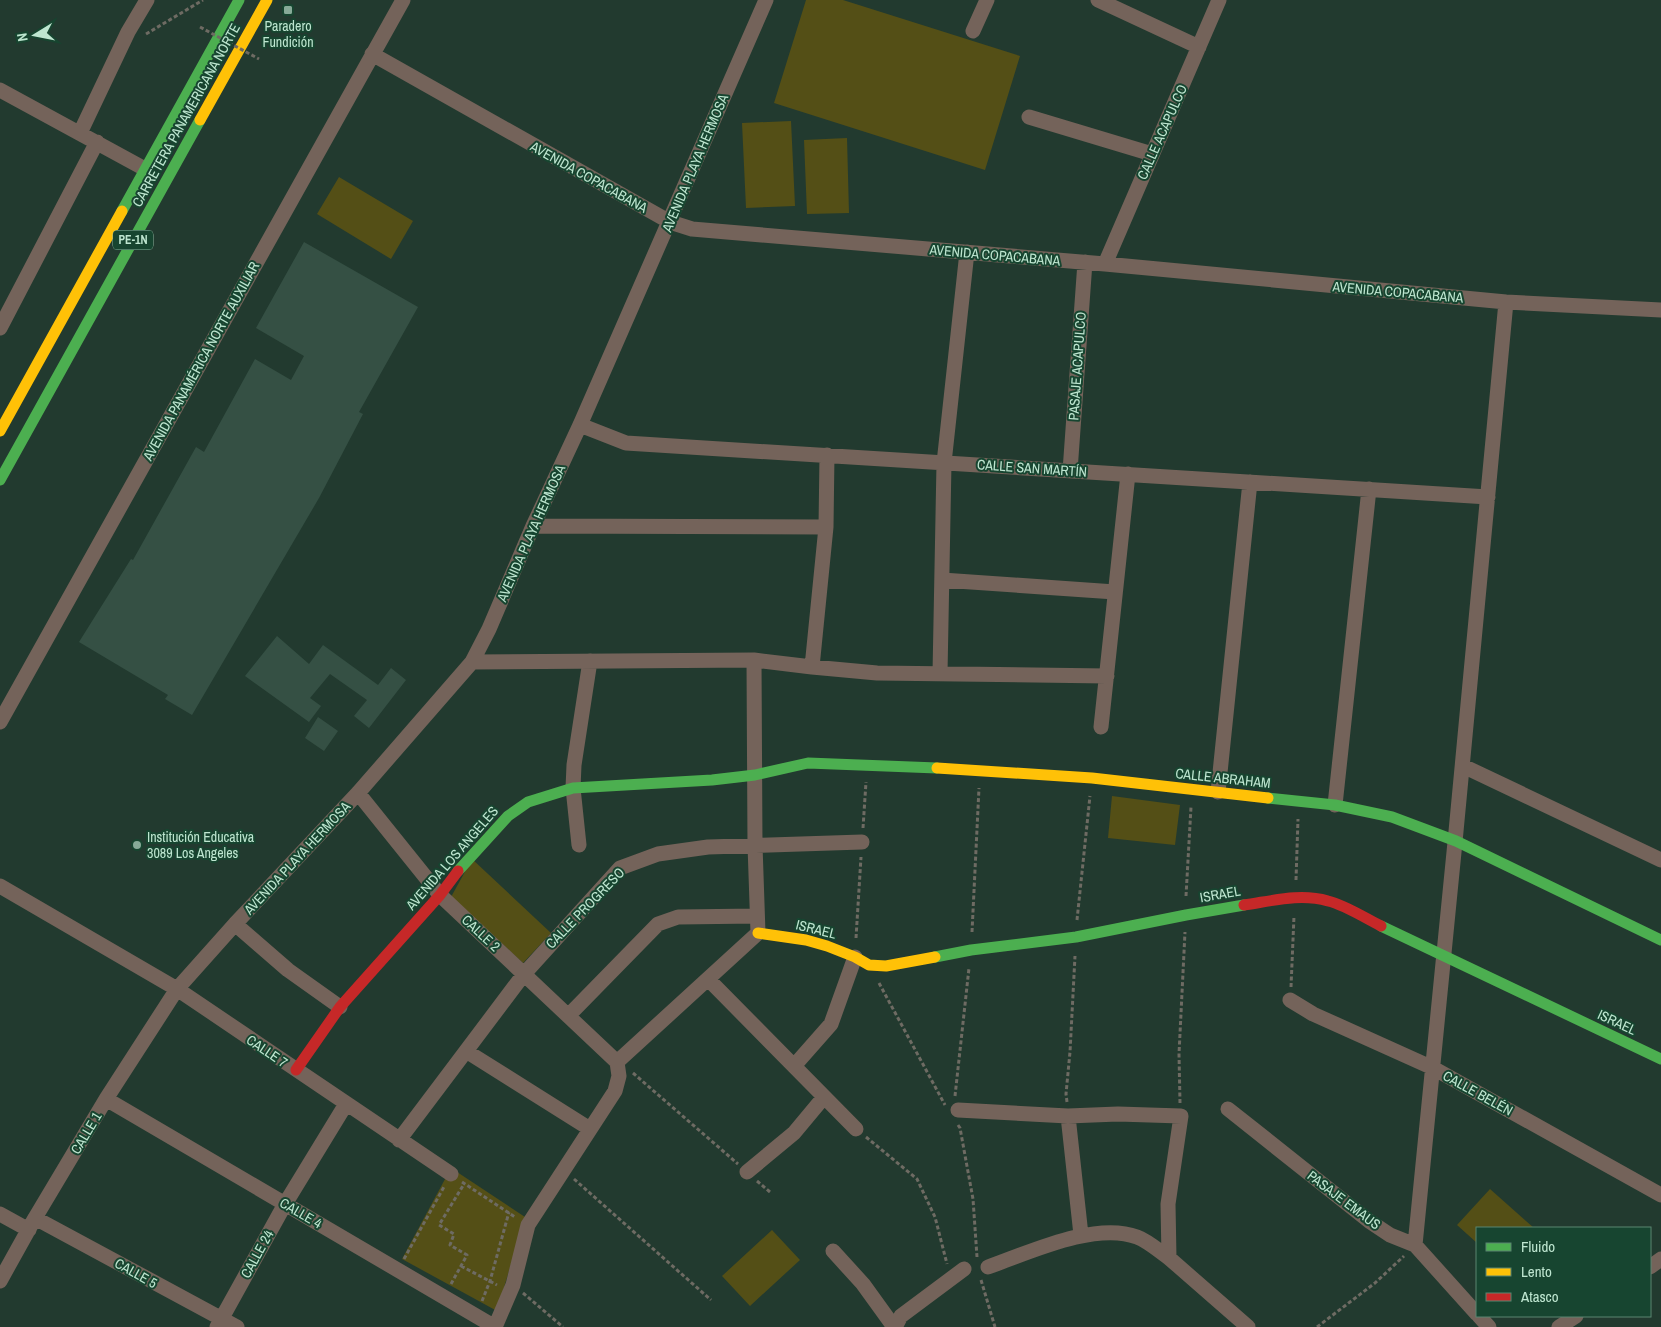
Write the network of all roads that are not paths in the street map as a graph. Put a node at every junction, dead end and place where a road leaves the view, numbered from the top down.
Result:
1 (147, 0) edge
2 (239, 0) edge
3 (267, 0) edge
4 (766, 0) edge
5 (987, 0) edge
6 (1098, 0) edge
7 (1219, 0) edge
8 (395, 3) edge
9 (973, 31) dead end
10 (1199, 47) junction
11 (372, 54) junction
12 (0, 90) edge
13 (1029, 117) dead end
14 (80, 133) junction
15 (97, 142) junction
16 (1152, 154) junction
17 (145, 169) junction
18 (670, 222) junction
19 (967, 252) junction
20 (1085, 262) junction
21 (1105, 264) junction
22 (1506, 302) junction
23 (1661, 310) edge
24 (0, 328) edge
25 (2, 424) edge
26 (580, 425) junction
27 (827, 455) junction
28 (944, 462) junction
29 (1070, 471) junction
30 (1128, 474) junction
31 (0, 480) edge
32 (1250, 482) junction
33 (1369, 490) junction
34 (1488, 497) junction
35 (533, 526) junction
36 (826, 527) junction
37 (942, 580) junction
38 (1116, 592) junction
39 (754, 660) junction
40 (590, 661) junction
41 (472, 662) junction
42 (812, 667) junction
43 (940, 674) junction
44 (1107, 676) junction
45 (0, 722) edge
46 (1101, 727) dead end
47 (1462, 766) junction
48 (755, 774) junction
49 (572, 788) junction
50 (1218, 792) junction
51 (358, 793) junction
52 (1335, 805) junction
53 (1456, 841) junction
54 (862, 842) road end
55 (578, 845) dead end
56 (755, 845) junction
57 (1661, 860) edge
58 (0, 886) edge
59 (440, 895) junction
60 (757, 916) junction
61 (235, 924) junction
62 (758, 933) junction
63 (1661, 940) edge
64 (855, 957) junction
65 (1443, 957) junction
66 (524, 974) junction
67 (708, 979) junction
68 (177, 989) junction
69 (1290, 1000) dead end
70 (340, 1006) junction
71 (568, 1016) junction
72 (466, 1051) junction
73 (1661, 1059) edge
74 (617, 1062) junction
75 (794, 1066) junction
76 (1433, 1068) junction
77 (296, 1070) junction
78 (824, 1097) junction
79 (106, 1100) junction
80 (346, 1104) junction
81 (1228, 1109) dead end
82 (953, 1113) road end
83 (1068, 1116) junction
84 (590, 1129) junction
85 (856, 1129) road end
86 (399, 1140) junction
87 (747, 1172) road end
88 (451, 1174) road end
89 (1661, 1195) edge
90 (285, 1204) junction
91 (0, 1214) edge
92 (32, 1224) junction
93 (1081, 1235) junction
94 (1415, 1245) junction
95 (833, 1251) dead end
96 (1169, 1258) junction
97 (0, 1281) edge
98 (1476, 1313) edge
99 (1480, 1317) edge
100 (1574, 1317) edge
101 (219, 1323) edge
102 (237, 1327) edge
103 (495, 1327) edge
104 (894, 1327) edge
105 (1248, 1327) edge
106 (1489, 1327) edge
107 (1559, 1327) edge

1 - 14 street
2 - 17 main road, CARRETERA PANAMERICANA NORTE / PE-1N
3 - 31 main road, CARRETERA PANAMERICANA NORTE / PE-1N
4 - 18 street, AVENIDA PLAYA HERMOSA
5 - 9 street
6 - 10 street
7 - 10 street, CALLE ACAPULCO
8 - 11 street, AVENIDA PANAMÉRICA NORTE AUXILIAR
10 - 16 street, CALLE ACAPULCO
11 - 18 street, AVENIDA COPACABANA
11 - 45 street, AVENIDA PANAMÉRICA NORTE AUXILIAR
12 - 14 street
13 - 16 street
14 - 15 street
15 - 17 street
15 - 24 street
16 - 21 street, CALLE ACAPULCO
17 - 25 main road, CARRETERA PANAMERICANA NORTE / PE-1N
18 - 19 street, AVENIDA COPACABANA
18 - 26 street, AVENIDA PLAYA HERMOSA
19 - 20 street, AVENIDA COPACABANA
19 - 28 street
20 - 21 street, AVENIDA COPACABANA
20 - 29 street, PASAJE ACAPULCO
21 - 22 street, AVENIDA COPACABANA
22 - 23 street, AVENIDA COPACABANA
22 - 34 street
26 - 27 street, CALLE SAN MARTÍN
26 - 35 street, AVENIDA PLAYA HERMOSA
27 - 28 street, CALLE SAN MARTÍN
27 - 36 street
28 - 29 street, CALLE SAN MARTÍN
28 - 37 street
29 - 30 street, CALLE SAN MARTÍN
30 - 32 street, CALLE SAN MARTÍN
30 - 38 street
32 - 33 street, CALLE SAN MARTÍN
32 - 50 street
33 - 34 street, CALLE SAN MARTÍN
33 - 52 street
34 - 47 street
35 - 36 street
35 - 41 street, AVENIDA PLAYA HERMOSA
36 - 42 street
37 - 38 street
37 - 43 street
38 - 44 street
39 - 40 street
39 - 42 street
39 - 48 street
40 - 41 street
40 - 49 street
41 - 51 street, AVENIDA PLAYA HERMOSA
42 - 43 street
43 - 44 street
44 - 46 street
47 - 53 street
47 - 57 street
48 - 49 main road, AVENIDA LOS ANGELES
48 - 50 main road, CALLE ABRAHAM
48 - 56 street
49 - 55 street
49 - 59 main road, AVENIDA LOS ANGELES
50 - 52 main road, CALLE ABRAHAM
51 - 59 street, CALLE 2
51 - 61 street, AVENIDA PLAYA HERMOSA
52 - 53 main road, CALLE ABRAHAM
53 - 63 main road, CALLE ABRAHAM
53 - 65 street
54 - 56 street, CALLE PROGRESO
56 - 60 street
56 - 66 street, CALLE PROGRESO
58 - 68 street, CALLE 7
59 - 66 street, CALLE 2
59 - 70 main road, AVENIDA LOS ANGELES
60 - 62 street
60 - 71 street
61 - 68 street, AVENIDA PLAYA HERMOSA
61 - 70 street
62 - 64 main road, ISRAEL
62 - 67 street
64 - 65 main road, ISRAEL
64 - 75 street
65 - 73 main road, ISRAEL
65 - 76 street
66 - 71 street, CALLE 2
66 - 72 street, CALLE PROGRESO
67 - 74 street
67 - 75 street
68 - 77 street, CALLE 7
68 - 79 street, CALLE 1
69 - 76 street, CALLE BELÉN
70 - 77 main road, AVENIDA LOS ANGELES
71 - 74 street, CALLE 2
72 - 84 street
72 - 86 street, CALLE PROGRESO
74 - 84 street
75 - 78 street
76 - 89 street, CALLE BELÉN
76 - 94 street
77 - 80 street, CALLE 7
78 - 85 street
78 - 87 street
79 - 90 street, CALLE 4
79 - 92 street, CALLE 1
80 - 86 street, CALLE 7
80 - 90 street, CALLE 24
81 - 94 street, PASAJE EMAUS
82 - 83 street
83 - 93 street
83 - 96 street
84 - 103 street
86 - 88 street, CALLE 7
90 - 101 street, CALLE 24
90 - 103 street, CALLE 4
91 - 92 street, CALLE 5
92 - 97 street, CALLE 1
92 - 101 street, CALLE 5
93 - 96 street
93 - 104 street
94 - 98 street, PASAJE EMAUS
95 - 104 street
96 - 105 street
99 - 106 street, PASAJE EMAUS
100 - 107 street
101 - 102 street, CALLE 5

